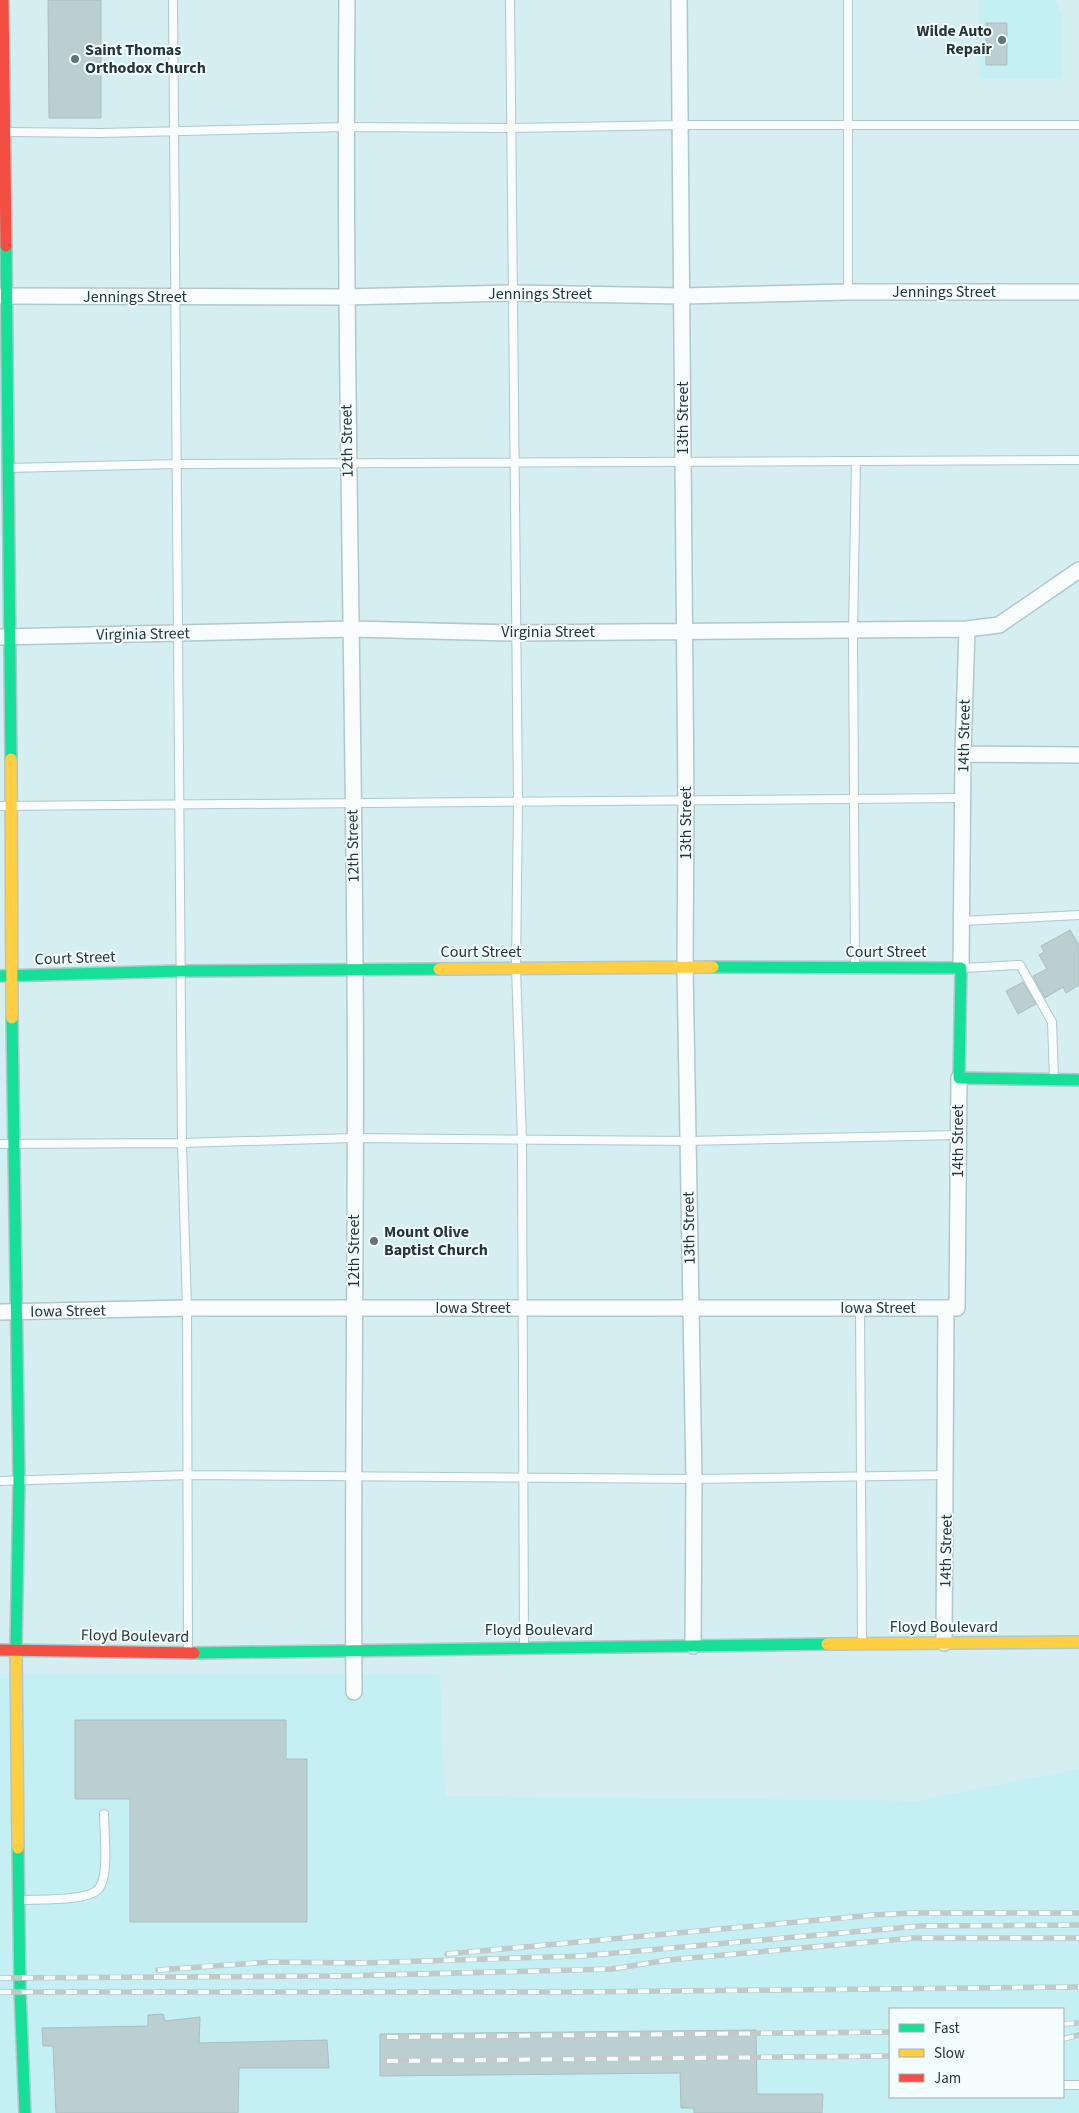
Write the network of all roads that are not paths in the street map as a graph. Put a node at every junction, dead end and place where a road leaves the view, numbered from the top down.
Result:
1 (2, 0) edge
2 (173, 0) edge
3 (347, 0) edge
4 (510, 0) edge
5 (679, 0) edge
6 (848, 0) edge
7 (849, 124) junction
8 (680, 125) junction
9 (1079, 125) edge
10 (346, 127) junction
11 (512, 128) junction
12 (173, 130) junction
13 (2, 132) edge
14 (848, 292) junction
15 (1079, 292) edge
16 (514, 293) junction
17 (3, 296) edge
18 (683, 296) junction
19 (176, 297) junction
20 (345, 297) junction
21 (1079, 460) edge
22 (856, 461) junction
23 (515, 462) junction
24 (683, 462) junction
25 (176, 464) junction
26 (347, 464) junction
27 (7, 468) junction
28 (1079, 570) edge
29 (352, 629) junction
30 (967, 629) junction
31 (853, 631) junction
32 (684, 632) junction
33 (177, 633) junction
34 (515, 633) junction
35 (4, 637) edge
36 (963, 754) junction
37 (1079, 755) edge
38 (853, 798) junction
39 (963, 798) junction
40 (686, 801) junction
41 (352, 802) junction
42 (518, 802) junction
43 (179, 805) junction
44 (6, 806) edge
45 (1079, 915) edge
46 (962, 921) junction
47 (684, 967) junction
48 (516, 968) junction
49 (961, 968) junction
50 (855, 969) junction
51 (355, 970) junction
52 (181, 971) junction
53 (6, 976) edge
54 (959, 1078) junction
55 (1054, 1080) junction
56 (1079, 1080) edge
57 (958, 1135) junction
58 (354, 1138) junction
59 (522, 1140) junction
60 (688, 1141) junction
61 (182, 1143) junction
62 (0, 1144) edge
63 (14, 1144) junction
64 (186, 1308) junction
65 (353, 1308) junction
66 (522, 1308) junction
67 (690, 1308) junction
68 (860, 1308) junction
69 (946, 1308) junction
70 (0, 1312) edge
71 (17, 1312) junction
72 (188, 1475) junction
73 (947, 1475) junction
74 (861, 1477) junction
75 (352, 1478) junction
76 (523, 1478) junction
77 (694, 1479) junction
78 (0, 1481) edge
79 (20, 1481) junction
80 (1079, 1642) edge
81 (944, 1643) junction
82 (862, 1644) junction
83 (693, 1646) junction
84 (524, 1647) junction
85 (354, 1649) junction
86 (0, 1650) edge
87 (16, 1650) junction
88 (188, 1653) junction
89 (354, 1692) dead end
90 (104, 1814) dead end
91 (20, 1900) junction
92 (1064, 2085) edge
93 (1079, 2085) edge
94 (25, 2113) edge

1 - 13 main road
2 - 12 lane
3 - 10 street, 12th Street
4 - 11 lane
5 - 8 street, 13th Street
6 - 7 lane
7 - 8 lane
7 - 9 lane
7 - 14 lane
8 - 11 lane
8 - 18 street, 13th Street
10 - 11 lane
10 - 12 lane
10 - 20 street, 12th Street
11 - 16 lane
12 - 13 lane
12 - 19 lane
13 - 17 main road
14 - 15 street, Jennings Street
14 - 18 street, Jennings Street
16 - 18 street, Jennings Street
16 - 20 street, Jennings Street
16 - 23 lane
17 - 19 street, Jennings Street
17 - 27 main road
18 - 24 street, 13th Street
19 - 20 street, Jennings Street
19 - 25 lane
20 - 26 street, 12th Street
21 - 22 lane
22 - 24 lane
22 - 31 lane
23 - 24 lane
23 - 26 lane
23 - 34 lane
24 - 32 street, 13th Street
25 - 26 lane
25 - 27 lane
25 - 33 lane
26 - 29 street, 12th Street
27 - 35 main road
28 - 30 street, Virginia Street
29 - 33 street, Virginia Street
29 - 34 street, Virginia Street
29 - 41 street, 12th Street
30 - 31 street, Virginia Street
30 - 36 street, 14th Street
31 - 32 street, Virginia Street
31 - 38 lane
32 - 34 street, Virginia Street
32 - 40 street, 13th Street
33 - 35 street, Virginia Street
33 - 43 lane
34 - 42 lane
35 - 44 main road
36 - 37 street
36 - 39 street, 14th Street
38 - 39 lane
38 - 40 lane
38 - 50 lane
39 - 46 street, 14th Street
40 - 42 lane
40 - 47 street, 13th Street
41 - 42 lane
41 - 43 lane
41 - 51 street, 12th Street
42 - 48 lane
43 - 44 lane
43 - 52 lane
44 - 53 main road
45 - 46 lane
46 - 49 street, 14th Street
47 - 48 main road, Court Street
47 - 50 main road, Court Street
47 - 60 street, 13th Street
48 - 51 main road, Court Street
48 - 59 lane
49 - 50 main road, Court Street
49 - 54 main road, 14th Street
49 - 55 lane
51 - 52 main road, Court Street
51 - 58 street, 12th Street
52 - 53 main road, Court Street
52 - 61 lane
53 - 63 main road
54 - 55 main road
54 - 57 street, 14th Street
55 - 56 main road
57 - 60 lane
57 - 69 street, 14th Street
58 - 59 lane
58 - 61 lane
58 - 65 street, 12th Street
59 - 60 lane
59 - 66 lane
60 - 67 street, 13th Street
61 - 63 lane
61 - 64 lane
62 - 63 lane
63 - 71 main road
64 - 65 street, Iowa Street
64 - 71 street, Iowa Street
64 - 72 lane
65 - 66 street, Iowa Street
65 - 75 street, 12th Street
66 - 67 street, Iowa Street
66 - 76 lane
67 - 68 street, Iowa Street
67 - 77 street, 13th Street
68 - 69 street, Iowa Street
68 - 74 lane
69 - 73 street, 14th Street
70 - 71 street, Iowa Street
71 - 79 main road
72 - 75 lane
72 - 79 lane
72 - 88 lane
73 - 74 lane
73 - 81 street, 14th Street
74 - 77 lane
74 - 82 lane
75 - 76 lane
75 - 85 street, 12th Street
76 - 77 lane
76 - 84 lane
77 - 83 street, 13th Street
78 - 79 lane
79 - 87 main road
80 - 81 main road, Floyd Boulevard
81 - 82 main road, Floyd Boulevard
82 - 83 main road, Floyd Boulevard
83 - 84 main road, Floyd Boulevard
84 - 85 main road, Floyd Boulevard
85 - 88 main road, Floyd Boulevard
85 - 89 street, 12th Street
86 - 87 main road, Floyd Boulevard
87 - 88 main road, Floyd Boulevard
87 - 91 main road
90 - 91 lane
91 - 94 main road
92 - 93 lane

